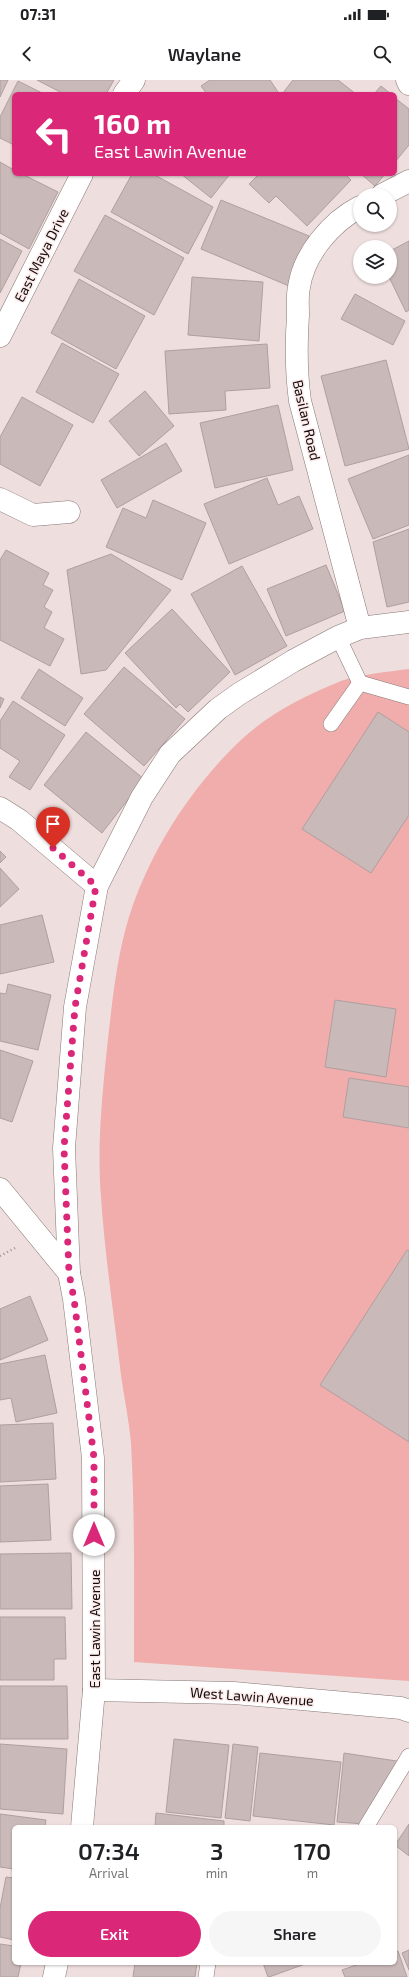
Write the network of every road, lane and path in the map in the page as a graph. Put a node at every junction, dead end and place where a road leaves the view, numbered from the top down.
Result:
1 (134, 80) edge
2 (407, 80) edge
3 (409, 84) edge
4 (125, 92) edge
5 (81, 176) edge
6 (409, 181) edge
7 (396, 188) edge
8 (353, 210) edge
9 (0, 336) edge
10 (0, 498) edge
11 (69, 512) dead end
12 (409, 622) edge
13 (360, 628) junction
14 (338, 637) junction
15 (360, 683) junction
16 (409, 697) edge
17 (331, 724) dead end
18 (0, 808) edge
19 (96, 886) junction
20 (0, 1190) edge
21 (69, 1273) junction
22 (94, 1690) junction
23 (409, 1711) edge
24 (409, 1756) edge
25 (82, 1825) edge
26 (367, 1825) edge
27 (57, 1965) edge
28 (208, 1965) edge
29 (54, 1977) edge
30 (206, 1977) edge

1 - 4 street
2 - 3 street
5 - 9 street, East Maya Drive
6 - 7 street
8 - 13 street, Basilan Road
10 - 11 street
12 - 13 street, East Lawin Avenue
13 - 14 street, East Lawin Avenue
14 - 15 lane
14 - 19 street, East Lawin Avenue
15 - 16 lane
15 - 17 lane
18 - 19 street
19 - 21 street, East Lawin Avenue
20 - 21 street
21 - 22 street, East Lawin Avenue
22 - 23 street, West Lawin Avenue
22 - 25 street, East Lawin Avenue
24 - 26 lane
27 - 29 street
28 - 30 lane

